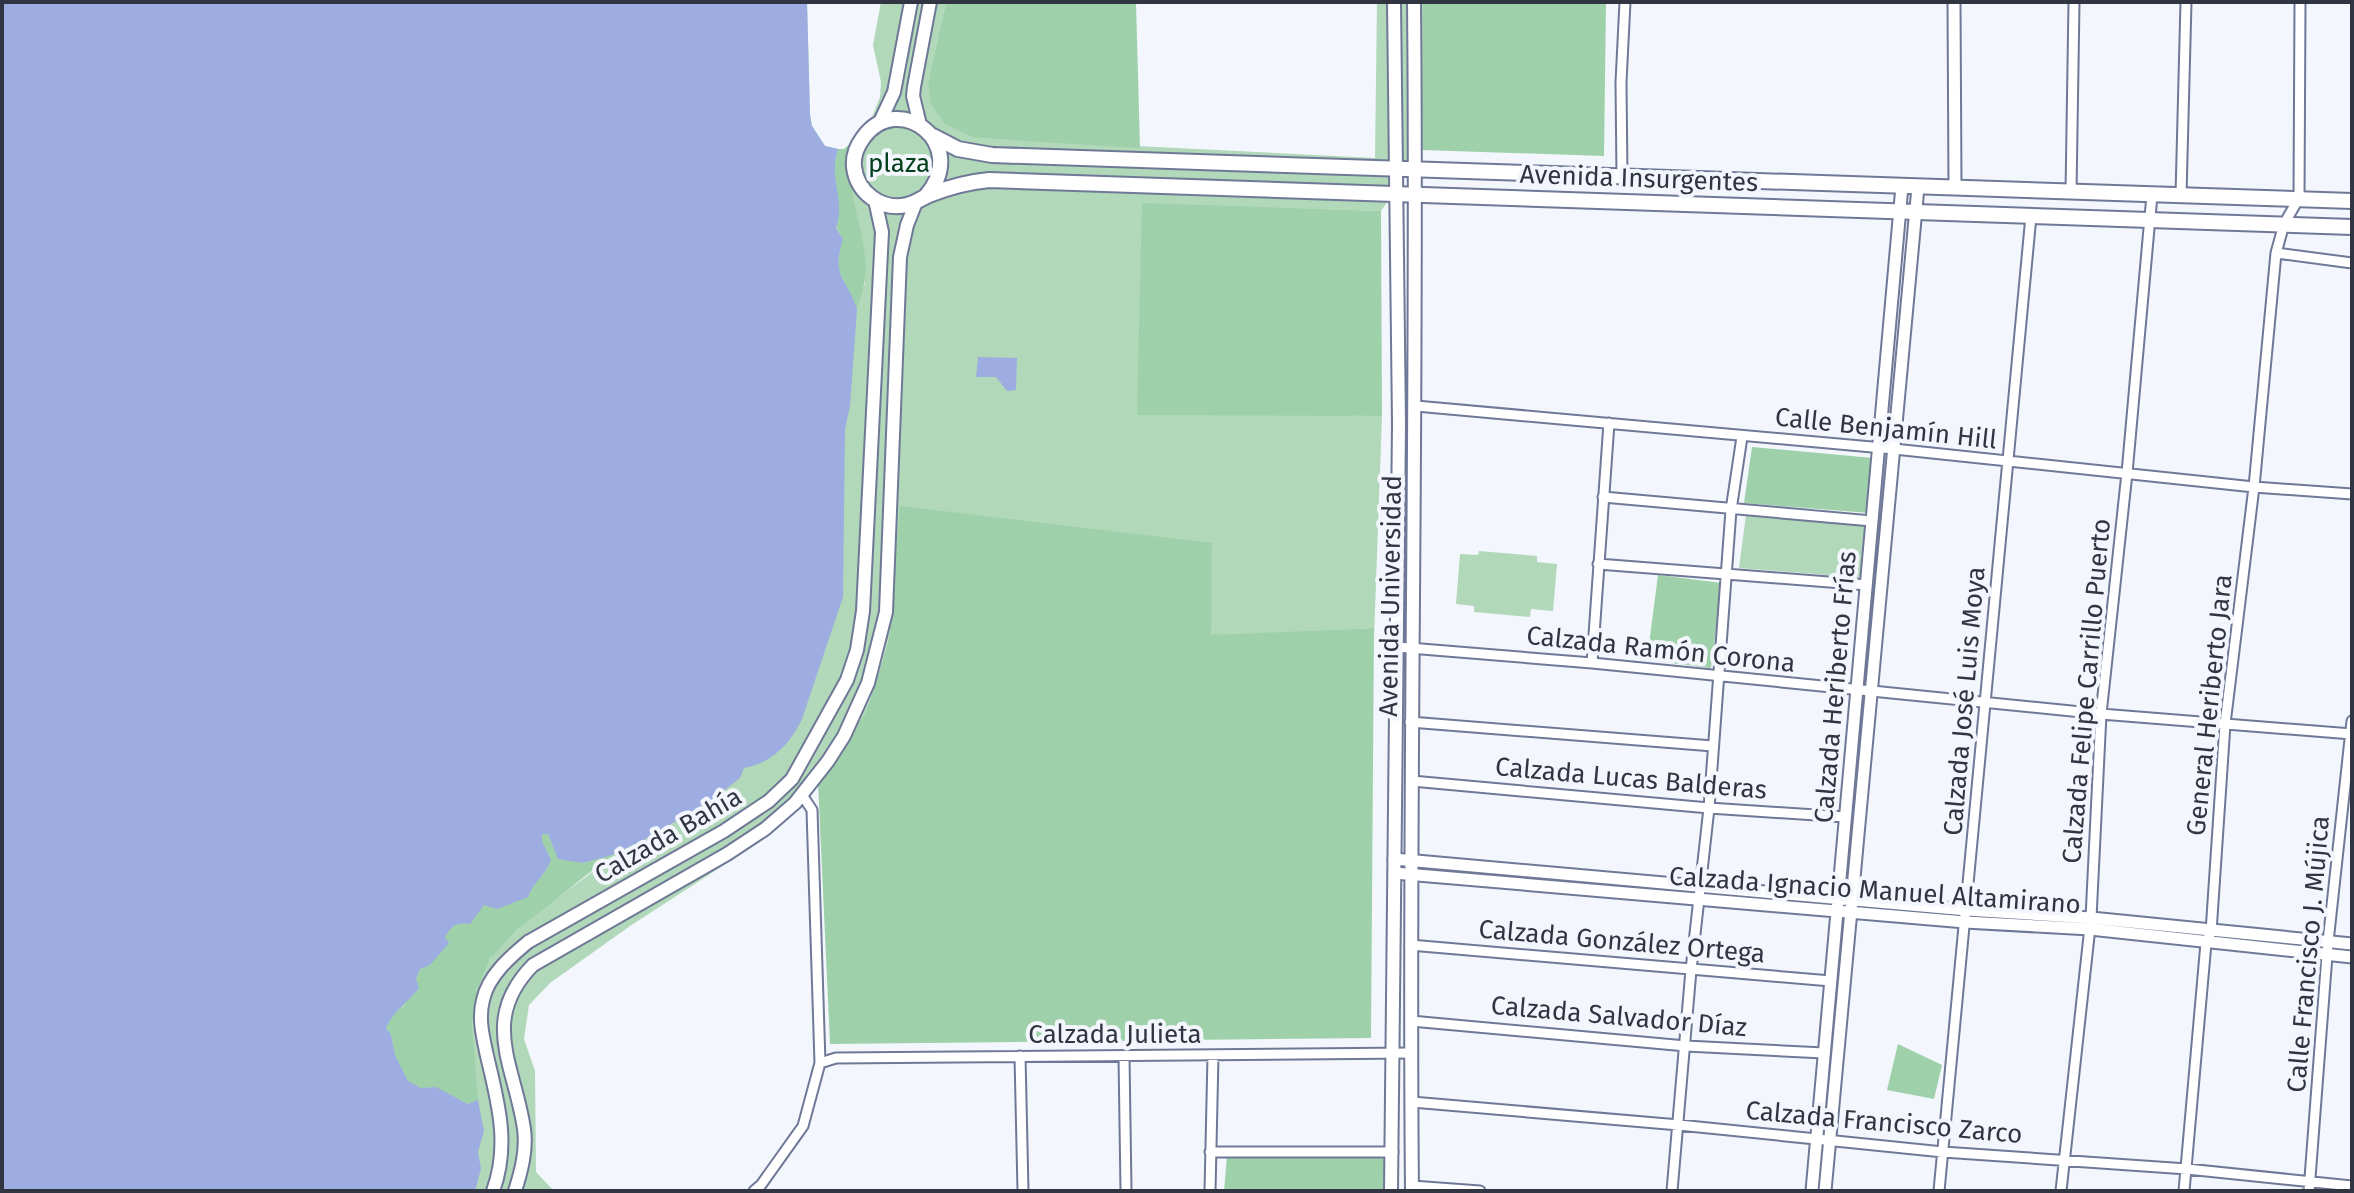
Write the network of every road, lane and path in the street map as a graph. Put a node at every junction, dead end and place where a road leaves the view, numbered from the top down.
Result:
1 (911, 2) edge
2 (930, 2) edge
3 (1394, 2) edge
4 (1414, 2) edge
5 (1625, 2) edge
6 (1954, 2) edge
7 (2074, 2) edge
8 (2186, 2) edge
9 (2300, 2) edge
10 (879, 124) junction
11 (926, 130) junction
12 (1208, 163) junction
13 (1396, 169) junction
14 (1416, 170) junction
15 (1622, 177) junction
16 (1902, 186) junction
17 (1918, 187) junction
18 (1204, 188) junction
19 (1955, 188) junction
20 (2071, 192) junction
21 (1396, 194) junction
22 (1416, 195) junction
23 (2152, 195) junction
24 (2181, 195) junction
25 (2299, 198) junction
26 (921, 199) junction
27 (875, 200) junction
28 (2352, 201) edge
29 (1900, 211) junction
30 (1916, 212) junction
31 (2031, 216) junction
32 (2151, 220) junction
33 (2284, 224) junction
34 (2352, 227) edge
35 (2276, 253) junction
36 (2352, 263) edge
37 (1416, 406) junction
38 (1609, 423) junction
39 (1742, 437) junction
40 (1879, 448) junction
41 (1894, 449) junction
42 (2006, 462) junction
43 (2127, 473) junction
44 (2254, 487) junction
45 (2352, 494) edge
46 (1603, 497) junction
47 (1731, 510) junction
48 (1872, 521) junction
49 (1598, 564) junction
50 (1727, 576) junction
51 (1867, 585) junction
52 (1397, 647) junction
53 (1411, 648) junction
54 (1592, 663) junction
55 (1719, 678) junction
56 (1857, 690) junction
57 (1871, 691) junction
58 (1987, 702) junction
59 (2101, 714) junction
60 (2352, 721) edge
61 (1410, 722) junction
62 (2225, 724) junction
63 (2351, 734) edge
64 (1713, 746) junction
65 (1412, 781) junction
66 (802, 795) junction
67 (1709, 808) junction
68 (1846, 817) junction
69 (1410, 860) junction
70 (1394, 866) junction
71 (1409, 874) junction
72 (632, 881) junction
73 (1701, 885) junction
74 (1838, 897) junction
75 (1852, 898) junction
76 (645, 900) junction
77 (1700, 900) junction
78 (1837, 911) junction
79 (1851, 912) junction
80 (1966, 916) junction
81 (2091, 923) junction
82 (2209, 937) junction
83 (2328, 942) junction
84 (2352, 944) edge
85 (1410, 945) junction
86 (2328, 956) junction
87 (2352, 957) edge
88 (1691, 970) junction
89 (1831, 981) junction
90 (1411, 1021) junction
91 (1686, 1046) junction
92 (1411, 1053) junction
93 (1824, 1053) junction
94 (1391, 1054) junction
95 (1020, 1056) junction
96 (1124, 1056) junction
97 (1213, 1056) junction
98 (820, 1063) junction
99 (1412, 1102) junction
100 (1679, 1125) junction
101 (1817, 1138) junction
102 (1830, 1141) junction
103 (1210, 1152) junction
104 (1393, 1152) junction
105 (1943, 1152) junction
106 (2064, 1160) junction
107 (2187, 1169) junction
108 (2310, 1186) edge
109 (2352, 1186) edge
110 (1412, 1189) edge
111 (493, 1191) edge
112 (515, 1191) edge
113 (754, 1191) edge
114 (1023, 1191) edge
115 (1126, 1191) edge
116 (1210, 1191) edge
117 (1391, 1191) edge
118 (1480, 1191) edge
119 (1672, 1191) edge
120 (1812, 1191) edge
121 (1825, 1191) edge
122 (1939, 1191) edge
123 (2061, 1191) edge
124 (2184, 1191) edge

1 - 10 main road
2 - 11 main road
3 - 13 main road, Avenida Universidad
4 - 14 main road, Avenida Universidad
5 - 15 street
6 - 19 street
7 - 20 street
8 - 24 street
9 - 25 street
10 - 11 main road
10 - 27 main road
11 - 12 main road, Avenida Insurgentes
11 - 26 main road
12 - 13 main road, Avenida Insurgentes
12 - 18 main road
13 - 14 main road, Avenida Insurgentes
13 - 21 main road, Avenida Universidad
14 - 15 main road, Avenida Insurgentes
14 - 22 main road, Avenida Universidad
15 - 16 main road, Avenida Insurgentes
16 - 17 main road, Avenida Insurgentes
16 - 29 street, Calzada Heriberto Frías
17 - 19 main road, Avenida Insurgentes
17 - 30 street, Calzada Heriberto Frías
18 - 21 main road, Avenida Insurgentes
18 - 26 main road, Avenida Insurgentes
19 - 20 main road, Avenida Insurgentes
20 - 23 main road, Avenida Insurgentes
21 - 22 main road, Avenida Insurgentes
21 - 52 main road, Avenida Universidad
22 - 29 main road, Avenida Insurgentes
22 - 37 main road, Avenida Universidad
23 - 24 main road, Avenida Insurgentes
23 - 32 street, Calzada Felipe Carrillo Puerto
24 - 25 main road, Avenida Insurgentes
25 - 28 main road, Avenida Insurgentes
25 - 33 street, General Heriberto Jara
26 - 27 main road
26 - 66 main road, Calzada Bahía
27 - 72 main road, Calzada Bahía
29 - 30 main road, Avenida Insurgentes
29 - 40 street, Calzada Heriberto Frías
30 - 31 main road, Avenida Insurgentes
30 - 41 street, Calzada Heriberto Frías
31 - 32 main road, Avenida Insurgentes
31 - 42 street, Calzada José Luis Moya
32 - 33 main road, Avenida Insurgentes
32 - 43 street, Calzada Felipe Carrillo Puerto
33 - 34 main road, Avenida Insurgentes
33 - 35 street, General Heriberto Jara
35 - 36 street
35 - 44 street, General Heriberto Jara
37 - 38 street, Calle Benjamín Hill
37 - 53 main road, Avenida Universidad
38 - 39 street, Calle Benjamín Hill
38 - 46 street
39 - 40 street, Calle Benjamín Hill
39 - 47 street
40 - 41 street, Calle Benjamín Hill
40 - 48 street, Calzada Heriberto Frías
41 - 42 street, Calle Benjamín Hill
41 - 57 street, Calzada Heriberto Frías
42 - 43 street, Calle Benjamín Hill
42 - 58 street, Calzada José Luis Moya
43 - 44 street, Calle Benjamín Hill
43 - 59 street, Calzada Felipe Carrillo Puerto
44 - 45 street, Calle Benjamín Hill
44 - 62 street, General Heriberto Jara
46 - 47 street
46 - 49 street
47 - 48 street
47 - 50 street
48 - 51 street, Calzada Heriberto Frías
49 - 50 street
49 - 54 street
50 - 51 street
50 - 55 street
51 - 56 street, Calzada Heriberto Frías
52 - 53 street, Calzada Ramón Corona
52 - 70 main road, Avenida Universidad
53 - 54 street, Calzada Ramón Corona
53 - 61 main road, Avenida Universidad
54 - 55 street, Calzada Ramón Corona
55 - 56 street, Calzada Ramón Corona
55 - 64 street
56 - 57 street, Calzada Ramón Corona
56 - 68 street, Calzada Heriberto Frías
57 - 58 street, Calzada Ramón Corona
57 - 75 street, Calzada Heriberto Frías
58 - 59 street, Calzada Ramón Corona
58 - 80 street, Calzada José Luis Moya
59 - 62 street, Calzada Ramón Corona
59 - 81 street, Calzada Felipe Carrillo Puerto
60 - 63 street, Calle Francisco J. Mújica
61 - 64 street
61 - 65 main road, Avenida Universidad
62 - 63 street, Calzada Ramón Corona
62 - 82 street, General Heriberto Jara
63 - 83 street, Calle Francisco J. Mújica
64 - 67 street
65 - 67 street, Calzada Lucas Balderas
65 - 69 main road, Avenida Universidad
66 - 76 main road, Calzada Bahía
66 - 98 street
67 - 68 street, Calzada Lucas Balderas
67 - 73 street
68 - 74 street, Calzada Heriberto Frías
69 - 70 street, Calzada Ignacio Manuel Altamirano
69 - 71 main road, Avenida Universidad
69 - 73 street, Calzada Ignacio Manuel Altamirano
70 - 71 street, Calzada Ignacio Manuel Altamirano
70 - 94 main road, Avenida Universidad
71 - 77 street, Calzada Ignacio Manuel Altamirano
71 - 85 main road, Avenida Universidad
72 - 76 main road
72 - 111 main road, Calzada Bahía
73 - 74 street, Calzada Ignacio Manuel Altamirano
73 - 77 street
74 - 75 street, Calzada Ignacio Manuel Altamirano
74 - 78 street, Calzada Heriberto Frías
75 - 79 street, Calzada Heriberto Frías
75 - 80 street, Calzada Ignacio Manuel Altamirano
76 - 112 main road, Calzada Bahía
77 - 78 street, Calzada Ignacio Manuel Altamirano
77 - 88 street
78 - 79 street, Calzada Ignacio Manuel Altamirano
78 - 89 street, Calzada Heriberto Frías
79 - 80 street, Calzada Ignacio Manuel Altamirano
79 - 102 street, Calzada Heriberto Frías
80 - 81 street, Calzada Ignacio Manuel Altamirano
80 - 105 street, Calzada José Luis Moya
81 - 82 street, Calzada Ignacio Manuel Altamirano
81 - 106 street, Calzada Felipe Carrillo Puerto
82 - 83 street, Calzada Ignacio Manuel Altamirano
82 - 86 street, Calzada Ignacio Manuel Altamirano
82 - 107 street, General Heriberto Jara
83 - 84 street, Calzada Ignacio Manuel Altamirano
83 - 86 street, Calle Francisco J. Mújica
85 - 88 street, Calzada González Ortega
85 - 90 main road, Avenida Universidad
86 - 87 street, Calzada Ignacio Manuel Altamirano
86 - 108 street, Calle Francisco J. Mújica
88 - 89 street, Calzada González Ortega
88 - 91 street
89 - 93 street, Calzada Heriberto Frías
90 - 91 street, Calzada Salvador Díaz
90 - 92 main road, Avenida Universidad
91 - 93 street, Calzada Salvador Díaz
91 - 100 street
92 - 94 street, Calzada Julieta
92 - 99 main road, Avenida Universidad
93 - 101 street, Calzada Heriberto Frías
94 - 97 street, Calzada Julieta
94 - 104 main road, Avenida Universidad
95 - 96 street, Calzada Julieta
95 - 98 street, Calzada Julieta
95 - 114 street
96 - 97 street, Calzada Julieta
96 - 115 street
97 - 103 street
98 - 113 street
99 - 100 street, Calzada Francisco Zarco
99 - 110 main road, Avenida Universidad
100 - 101 street, Calzada Francisco Zarco
100 - 119 street
101 - 102 street, Calzada Francisco Zarco
101 - 120 street, Calzada Heriberto Frías
102 - 105 street, Calzada Francisco Zarco
102 - 121 street, Calzada Heriberto Frías
103 - 104 street
103 - 116 street
104 - 117 main road, Avenida Universidad
105 - 106 street, Calzada Francisco Zarco
105 - 122 street, Calzada José Luis Moya
106 - 107 street, Calzada Francisco Zarco
106 - 123 street, Calzada Felipe Carrillo Puerto
107 - 108 street, Calzada Francisco Zarco
107 - 124 street, General Heriberto Jara
108 - 109 street, Calzada Francisco Zarco
110 - 118 street

